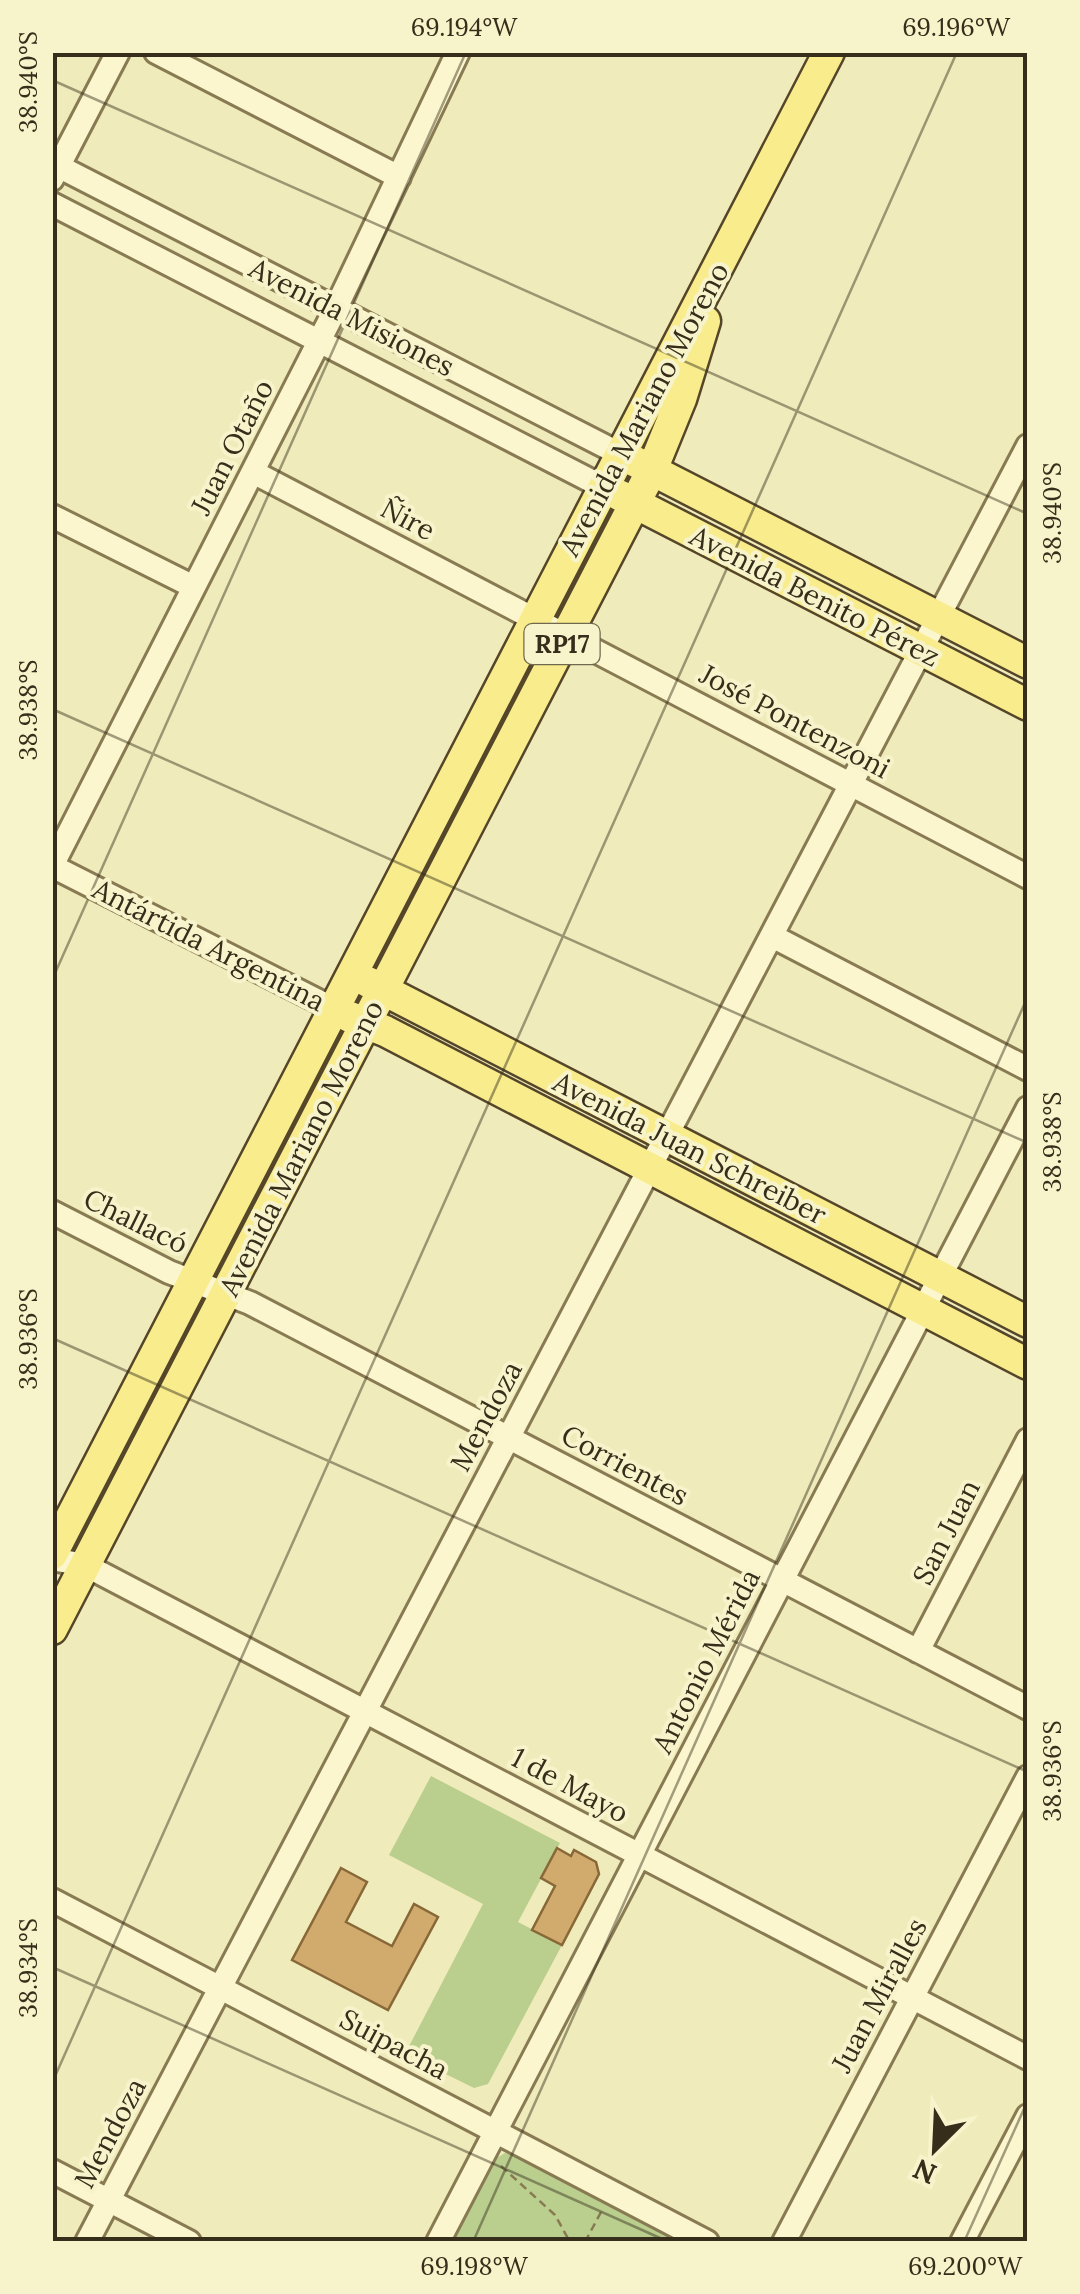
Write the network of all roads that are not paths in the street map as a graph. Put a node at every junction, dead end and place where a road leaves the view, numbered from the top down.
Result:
1 (118, 52) edge
2 (156, 52) edge
3 (458, 52) edge
4 (828, 52) edge
5 (55, 169) edge
6 (399, 177) junction
7 (52, 204) edge
8 (726, 251) junction
9 (336, 308) junction
10 (320, 341) junction
11 (1028, 446) edge
12 (620, 454) junction
13 (652, 470) junction
14 (253, 472) junction
15 (603, 487) junction
16 (635, 503) junction
17 (52, 516) edge
18 (194, 588) junction
19 (939, 618) junction
20 (535, 619) junction
21 (566, 635) junction
22 (922, 650) junction
23 (1028, 663) edge
24 (1028, 705) edge
25 (851, 784) junction
26 (52, 866) edge
27 (1028, 876) edge
28 (772, 936) junction
29 (352, 973) junction
30 (383, 990) junction
31 (334, 1009) junction
32 (366, 1023) junction
33 (1028, 1069) edge
34 (1028, 1108) edge
35 (667, 1136) junction
36 (650, 1168) junction
37 (52, 1212) edge
38 (940, 1276) junction
39 (194, 1281) junction
40 (226, 1292) junction
41 (923, 1310) junction
42 (1028, 1322) edge
43 (1028, 1364) edge
44 (508, 1438) junction
45 (1028, 1440) edge
46 (52, 1556) edge
47 (85, 1565) junction
48 (782, 1581) junction
49 (52, 1628) edge
50 (918, 1652) junction
51 (1028, 1708) edge
52 (365, 1712) junction
53 (1028, 1777) edge
54 (639, 1855) junction
55 (52, 1900) edge
56 (220, 1987) junction
57 (912, 1998) junction
58 (1028, 2058) edge
59 (1028, 2116) edge
60 (496, 2131) junction
61 (52, 2171) edge
62 (109, 2200) junction
63 (87, 2242) edge
64 (189, 2242) edge
65 (438, 2242) edge
66 (707, 2242) edge
67 (784, 2242) edge
68 (962, 2242) edge

1 - 5 street
2 - 6 street
3 - 6 street, Juan Otaño
4 - 8 main road, RP17
5 - 9 street, Avenida Misiones
6 - 9 street, Juan Otaño
7 - 10 street, Avenida Misiones
8 - 12 main road, Avenida Mariano Moreno / RP17
8 - 13 main road, Avenida Mariano Moreno / RP17
9 - 10 street, Juan Otaño
9 - 12 street, Avenida Misiones
10 - 14 street, Juan Otaño
10 - 15 street, Avenida Misiones
11 - 19 street, Mendoza
12 - 13 main road, Avenida Misiones
12 - 15 main road, Avenida Mariano Moreno / RP17
13 - 16 main road, Avenida Mariano Moreno / RP17
13 - 19 main road, Avenida Benito Pérez
14 - 18 street, Juan Otaño
14 - 20 street, Ñire
15 - 16 main road, Avenida Benito Pérez
15 - 20 main road, Avenida Mariano Moreno / RP17
16 - 21 main road, Avenida Mariano Moreno / RP17
16 - 22 main road, Avenida Benito Pérez
17 - 18 street
18 - 26 street, Juan Otaño
19 - 22 street, Mendoza
19 - 23 main road, Avenida Benito Pérez
20 - 21 street, José Pontenzoni
20 - 29 main road, Avenida Mariano Moreno / RP17
21 - 25 street, José Pontenzoni
21 - 30 main road, Avenida Mariano Moreno / RP17
22 - 24 main road, Avenida Benito Pérez
22 - 25 street, Mendoza
25 - 27 street, José Pontenzoni
25 - 28 street, Mendoza
26 - 31 street, Antártida Argentina
28 - 33 street
28 - 35 street, Mendoza
29 - 30 main road, Avenida Juan Schreiber
29 - 31 main road, Avenida Mariano Moreno / RP17
30 - 32 main road, Avenida Mariano Moreno / RP17
30 - 35 main road, Avenida Juan Schreiber
31 - 32 main road, Antártida Argentina
31 - 39 main road, Avenida Mariano Moreno / RP17
32 - 36 main road, Avenida Juan Schreiber
32 - 40 main road, Avenida Mariano Moreno / RP17
34 - 38 street, Antonio Mérida
35 - 36 street, Mendoza
35 - 38 main road, Avenida Juan Schreiber
36 - 41 main road, Avenida Juan Schreiber
36 - 44 street, Mendoza
37 - 39 street, Challacó
38 - 41 street, Antonio Mérida
38 - 42 main road, Avenida Juan Schreiber
39 - 40 street, Corrientes
39 - 46 main road, Avenida Mariano Moreno / RP17
40 - 44 street, Corrientes
40 - 47 main road, Avenida Mariano Moreno / RP17
41 - 43 main road, Avenida Juan Schreiber
41 - 48 street, Antonio Mérida
44 - 48 street, Corrientes
44 - 52 street, Mendoza
45 - 50 street, San Juan
46 - 47 street, 1 de Mayo
47 - 49 main road, Avenida Mariano Moreno / RP17
47 - 52 street, 1 de Mayo
48 - 50 street, Corrientes
48 - 54 street, Antonio Mérida
50 - 51 street, Corrientes
52 - 54 street, 1 de Mayo
52 - 56 street, Mendoza
53 - 57 street, Juan Miralles
54 - 57 street, 1 de Mayo
54 - 60 street, Antonio Mérida
55 - 56 street, Suipacha
56 - 60 street, Suipacha
56 - 62 street, Mendoza
57 - 58 street, 1 de Mayo
57 - 67 street, Juan Miralles
59 - 68 street
60 - 65 street, Antonio Mérida
60 - 66 street, Suipacha
61 - 62 street
62 - 63 street, Mendoza
62 - 64 street

